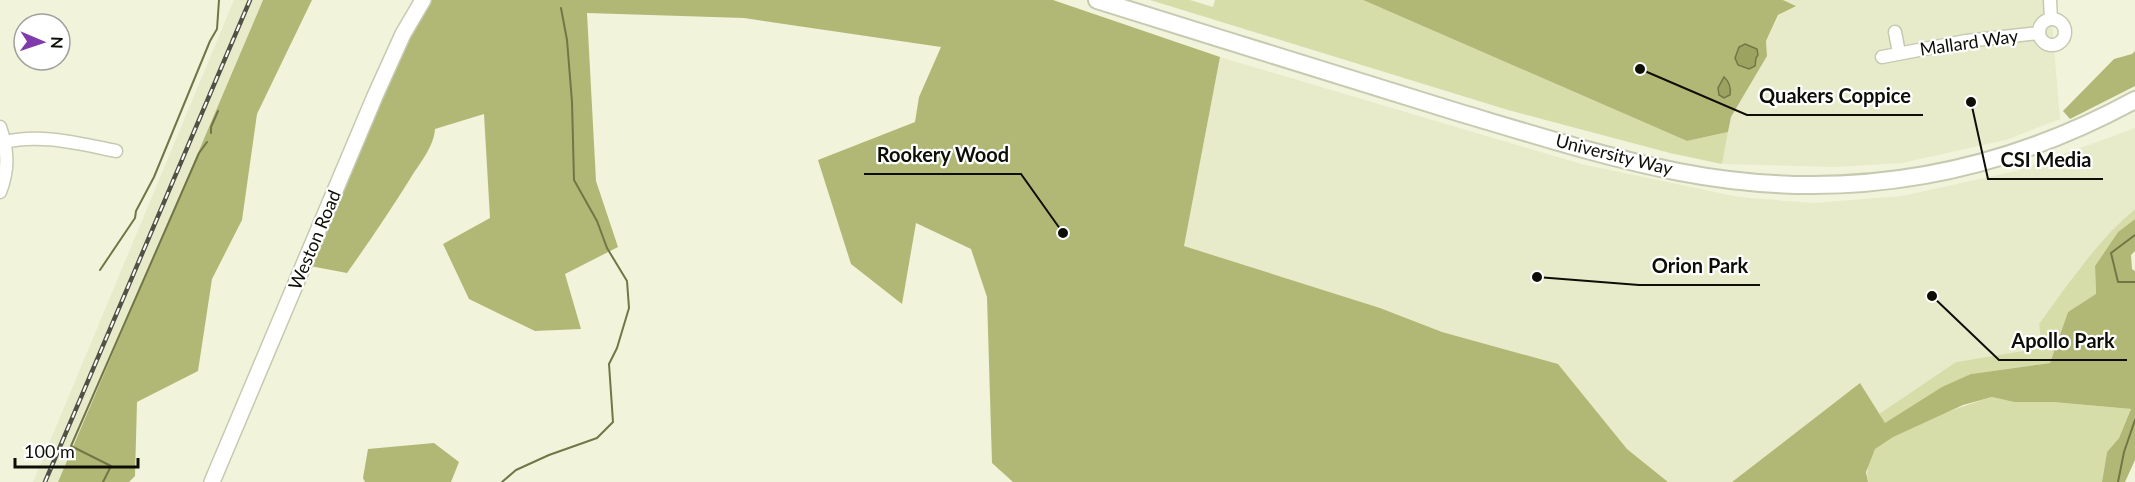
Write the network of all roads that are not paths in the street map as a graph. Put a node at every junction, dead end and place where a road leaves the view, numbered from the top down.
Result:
1 (423, 0) edge
2 (1097, 0) edge
3 (2050, 0) edge
4 (2051, 19) junction
5 (1895, 32) dead end
6 (2039, 33) junction
7 (1899, 53) junction
8 (1882, 57) dead end
9 (2135, 100) edge
10 (0, 127) edge
11 (5, 142) junction
12 (116, 151) dead end
13 (0, 192) edge
14 (212, 482) edge

1 - 14 main road, Weston Road
2 - 9 highway, University Way
3 - 4 street
4 - 6 street
4 - 6 street
5 - 7 street, Mallard Way
6 - 7 street, Mallard Way
7 - 8 street, Mallard Way
10 - 11 street
11 - 12 street
11 - 13 street

